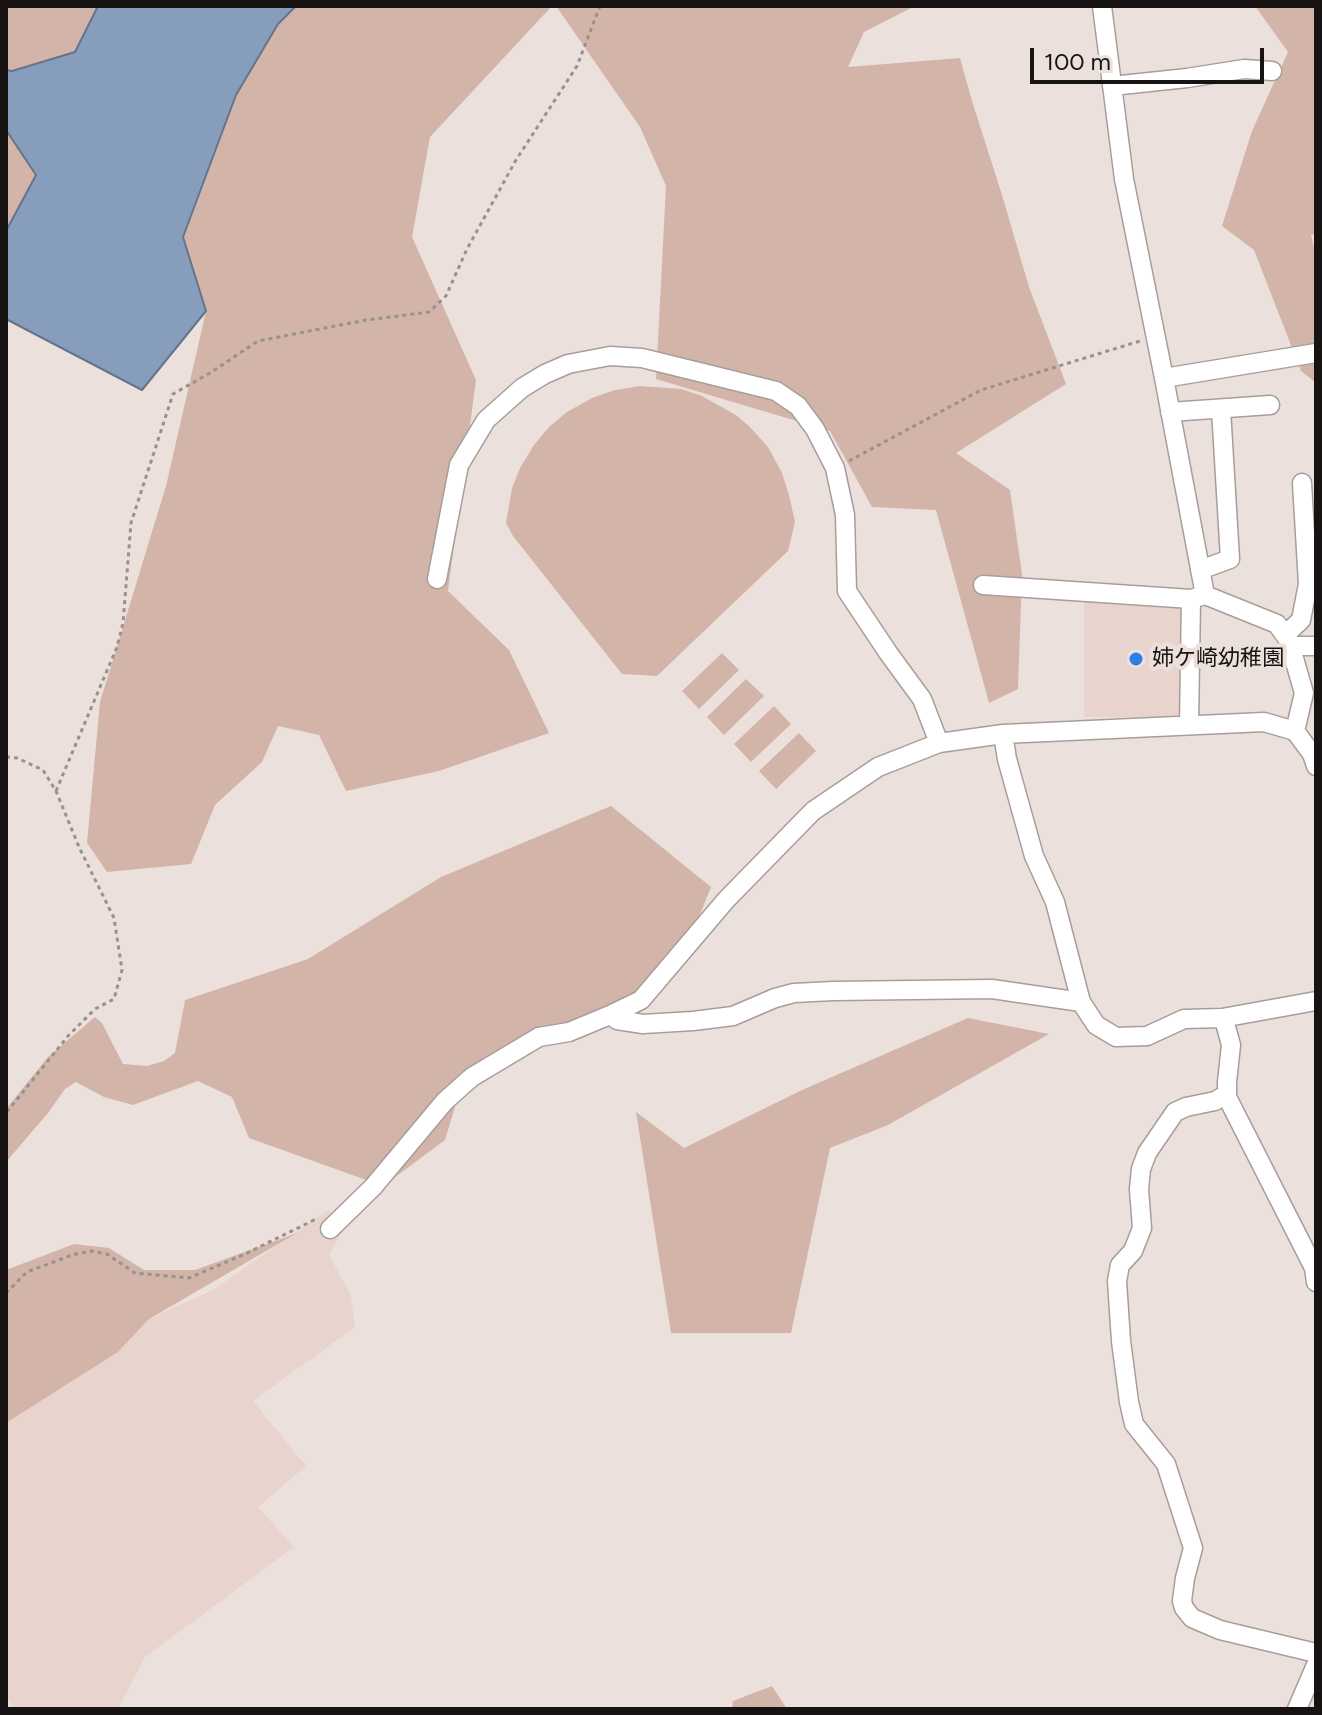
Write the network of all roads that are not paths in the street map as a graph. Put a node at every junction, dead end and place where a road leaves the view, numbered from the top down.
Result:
1 (1102, 6) edge
2 (1272, 71) dead end
3 (1112, 86) junction
4 (1316, 353) edge
5 (1164, 378) junction
6 (1270, 405) dead end
7 (1221, 409) junction
8 (1170, 412) junction
9 (1302, 483) dead end
10 (1200, 570) junction
11 (437, 579) dead end
12 (983, 585) dead end
13 (1198, 597) junction
14 (1288, 640) junction
15 (1316, 646) edge
16 (1189, 725) junction
17 (1295, 731) junction
18 (1003, 734) junction
19 (939, 743) junction
20 (1316, 766) edge
21 (1316, 1001) edge
22 (1081, 1002) junction
23 (610, 1015) junction
24 (1222, 1018) junction
25 (1227, 1094) junction
26 (324, 1223) road end
27 (1316, 1282) edge
28 (1316, 1653) edge
29 (1316, 1665) edge
30 (1297, 1709) edge

1 - 3 street
2 - 3 street
3 - 5 street
4 - 5 street
5 - 8 street
6 - 7 street
7 - 8 street
7 - 10 street
8 - 10 street
9 - 14 street
10 - 13 street
11 - 19 street
12 - 13 street
13 - 14 street
13 - 16 street
14 - 15 street
14 - 17 street
16 - 17 street
16 - 18 street
17 - 20 street
18 - 19 street
18 - 22 street
19 - 23 street
21 - 24 street
22 - 23 street
22 - 24 street
23 - 26 street
24 - 25 street
25 - 27 street
25 - 28 street
29 - 30 street

